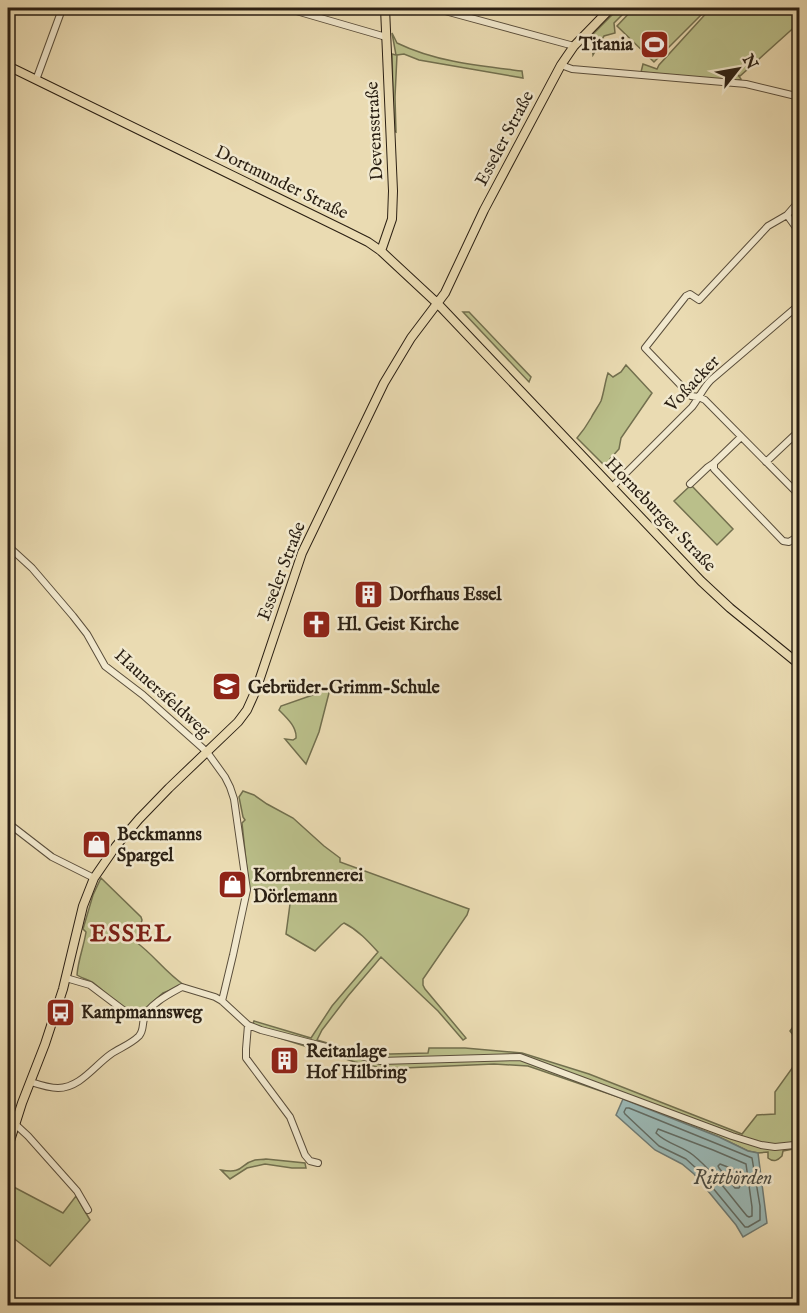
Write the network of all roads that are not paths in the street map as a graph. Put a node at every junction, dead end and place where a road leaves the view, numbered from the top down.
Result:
1 (66, 8) edge
2 (286, 8) edge
3 (385, 8) edge
4 (434, 8) edge
5 (611, 8) edge
6 (386, 37) junction
7 (574, 46) junction
8 (561, 65) junction
9 (8, 66) edge
10 (36, 80) junction
11 (800, 97) edge
12 (800, 200) edge
13 (787, 215) junction
14 (800, 237) edge
15 (381, 251) junction
16 (438, 304) junction
17 (800, 304) edge
18 (508, 376) joint
19 (699, 397) junction
20 (800, 430) edge
21 (741, 437) junction
22 (766, 462) junction
23 (714, 463) junction
24 (690, 484) dead end
25 (612, 487) junction
26 (800, 496) edge
27 (800, 535) edge
28 (8, 546) edge
29 (800, 665) edge
30 (207, 752) junction
31 (8, 823) edge
32 (94, 878) junction
33 (66, 978) junction
34 (222, 1001) junction
35 (144, 1017) junction
36 (249, 1025) junction
37 (31, 1082) junction
38 (15, 1124) junction
39 (9, 1136) edge
40 (800, 1138) edge
41 (8, 1147) edge
42 (318, 1163) dead end
43 (88, 1210) dead end

1 - 10 street
2 - 6 street
3 - 6 main road, Devensstraße
4 - 7 street
5 - 7 main road, Esseler Straße
6 - 15 main road, Devensstraße
7 - 8 main road, Esseler Straße
8 - 11 street
8 - 16 main road, Esseler Straße
9 - 10 main road, Dortmunder Straße
10 - 15 main road, Dortmunder Straße
12 - 13 street
13 - 14 street
13 - 19 street
15 - 16 main road, Dortmunder Straße
16 - 18 main road, Dortmunder Straße
16 - 30 main road, Esseler Straße
17 - 19 street, Voßacker
18 - 25 main road, Horneburger Straße
19 - 21 street
19 - 25 street, Voßacker
20 - 22 street
21 - 22 street
21 - 23 street
22 - 26 street
23 - 24 street
23 - 27 street
25 - 29 main road, Horneburger Straße
28 - 30 street, Haunersfeldweg
30 - 32 main road, Esseler Straße
30 - 34 street, Haunersfeldweg
31 - 32 street
32 - 33 main road, Esseler Straße
33 - 35 street
33 - 37 main road, Esseler Straße
34 - 35 street
34 - 36 street
35 - 37 street
36 - 40 street
36 - 42 street
37 - 38 main road, Esseler Straße
38 - 39 main road, Esseler Straße
38 - 43 street
39 - 41 main road, Esseler Straße

